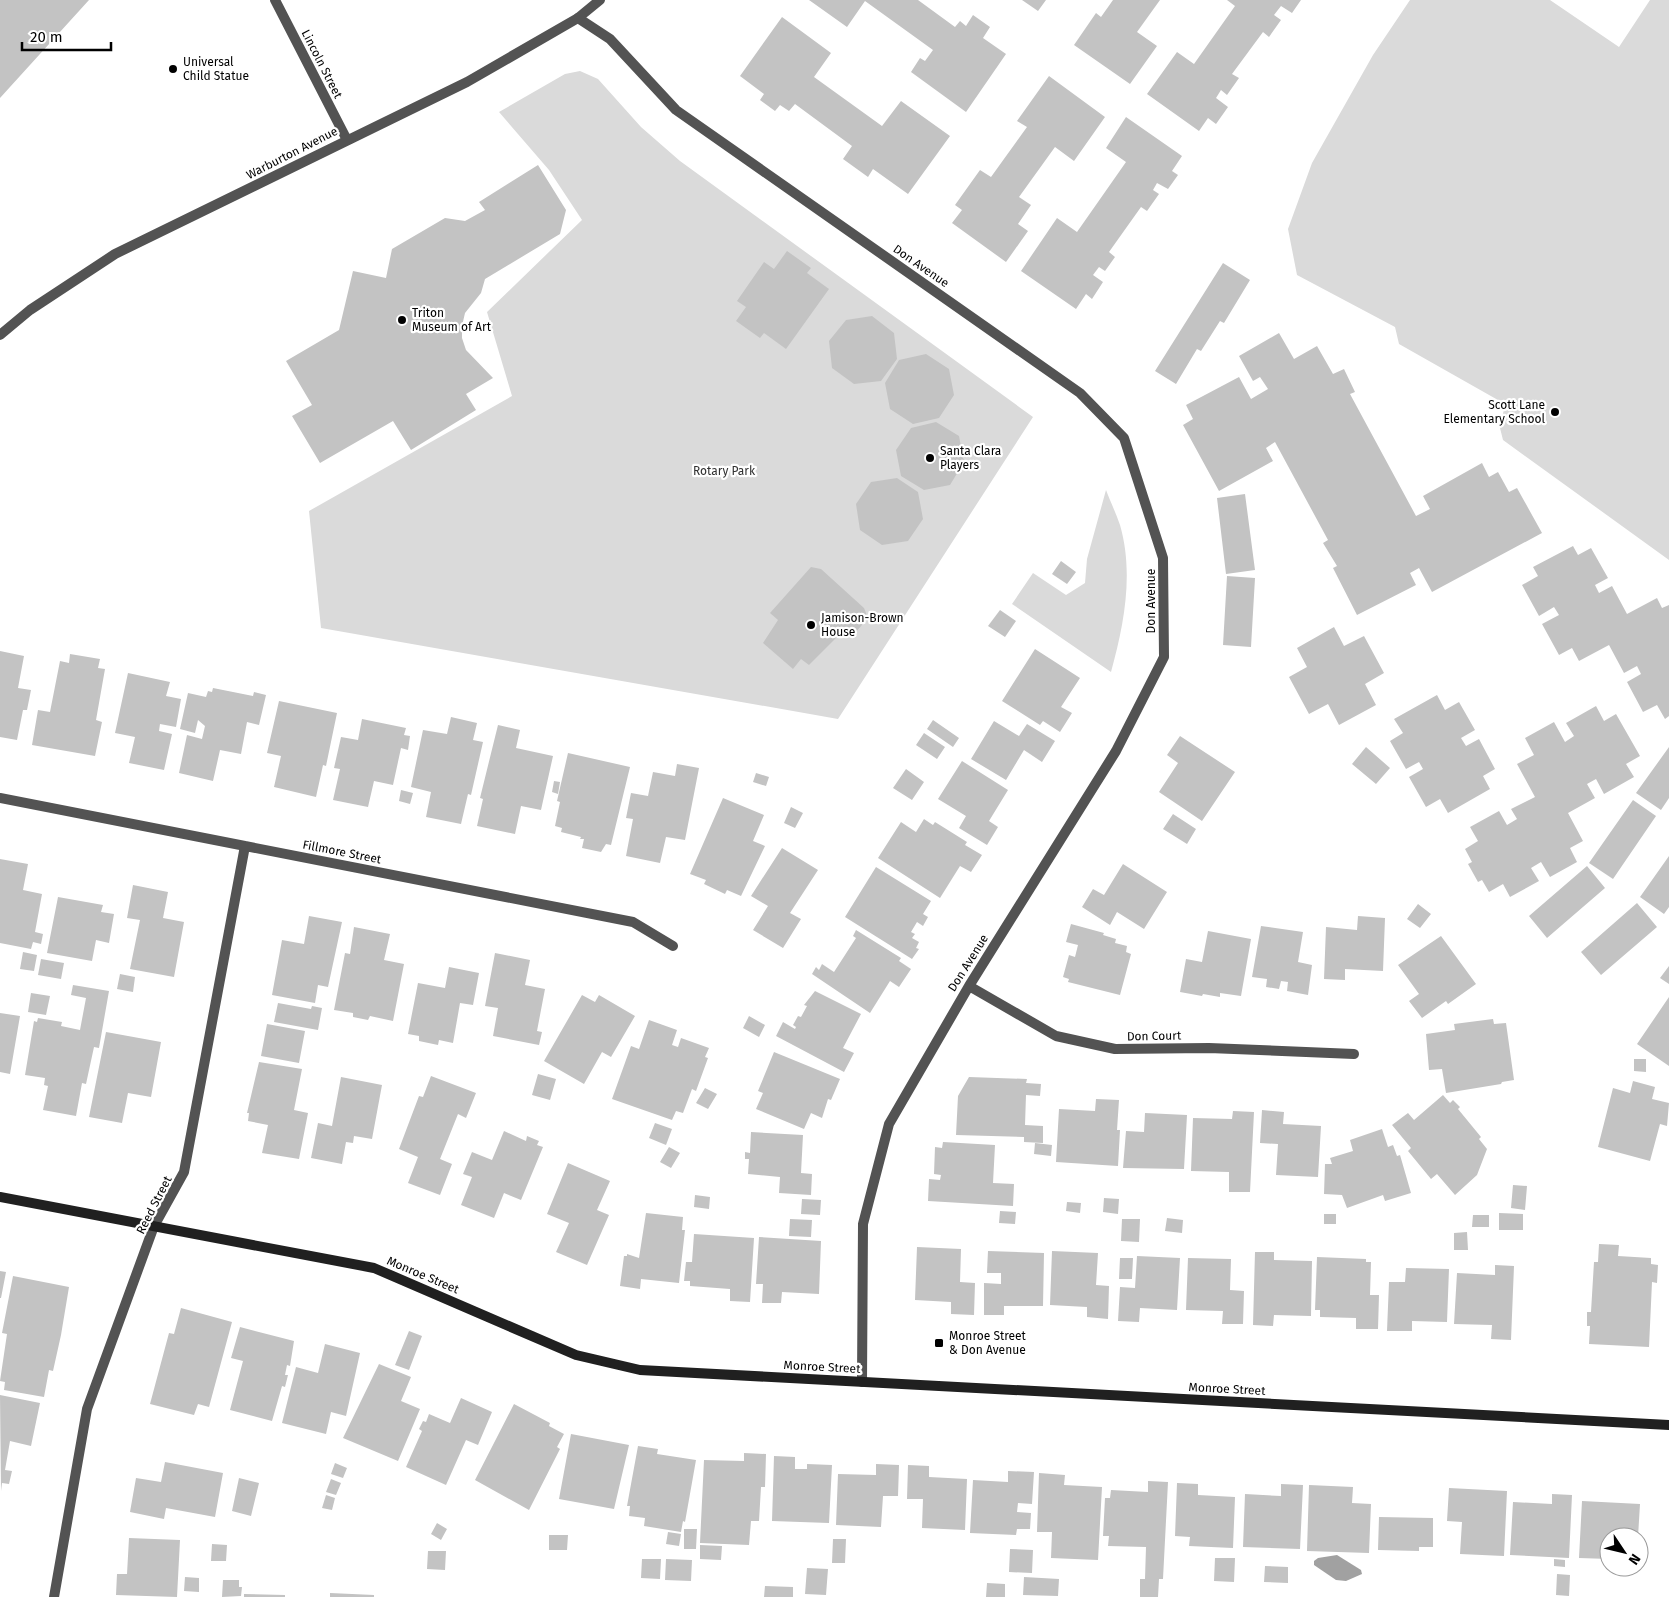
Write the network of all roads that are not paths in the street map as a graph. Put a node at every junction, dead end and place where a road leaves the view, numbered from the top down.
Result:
1 (275, 0) edge
2 (600, 0) edge
3 (578, 18) junction
4 (347, 140) junction
5 (0, 335) edge
6 (0, 798) edge
7 (245, 846) junction
8 (673, 946) dead end
9 (968, 986) junction
10 (1354, 1054) dead end
11 (0, 1197) edge
12 (154, 1226) junction
13 (862, 1382) junction
14 (1669, 1425) edge
15 (54, 1597) edge

1 - 4 street, Lincoln Street
2 - 3 street, Warburton Avenue
3 - 4 street, Warburton Avenue
3 - 9 street, Don Avenue
4 - 5 street, Warburton Avenue
6 - 7 street, Fillmore Street
7 - 8 street, Fillmore Street
7 - 12 street, Reed Street
9 - 10 street, Don Court
9 - 13 street, Don Avenue
11 - 12 main road, Monroe Street
12 - 13 main road, Monroe Street
12 - 15 street, Reed Street
13 - 14 main road, Monroe Street

